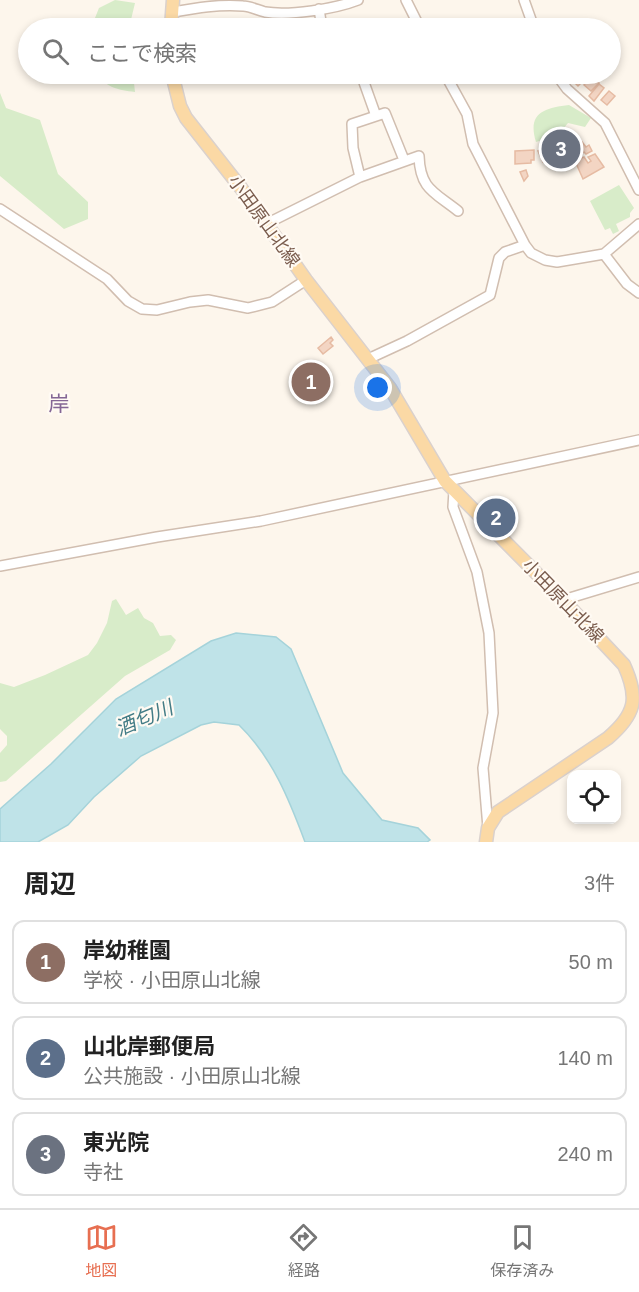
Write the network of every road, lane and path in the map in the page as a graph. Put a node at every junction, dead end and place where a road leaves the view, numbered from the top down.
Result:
1 (358, 0) edge
2 (405, 0) edge
3 (524, 0) edge
4 (173, 6) edge
5 (319, 9) junction
6 (320, 18) edge
7 (415, 18) edge
8 (530, 18) edge
9 (174, 84) edge
10 (365, 84) edge
11 (450, 84) edge
12 (563, 84) edge
13 (376, 116) junction
14 (404, 160) junction
15 (360, 177) junction
16 (639, 190) edge
17 (0, 209) edge
18 (458, 211) dead end
19 (266, 224) junction
20 (639, 224) edge
21 (525, 245) junction
22 (604, 254) junction
23 (306, 280) junction
24 (639, 293) edge
25 (368, 359) junction
26 (639, 440) edge
27 (449, 485) junction
28 (0, 566) edge
29 (639, 578) edge
30 (563, 600) junction
31 (488, 828) junction
32 (486, 842) edge

1 - 5 street
2 - 7 street
3 - 8 street
4 - 5 street
5 - 6 street
9 - 19 main road, 小田原山北線
10 - 13 street
11 - 21 street
12 - 16 street
13 - 14 street
13 - 15 street
14 - 15 street
14 - 18 street
15 - 19 street
17 - 23 street
19 - 23 main road, 小田原山北線
20 - 22 street
21 - 22 street
21 - 25 street
22 - 24 street
23 - 25 main road, 小田原山北線
25 - 27 main road, 小田原山北線
26 - 27 street
27 - 28 street
27 - 30 main road, 小田原山北線
27 - 31 street
29 - 30 street
30 - 31 main road, 小田原山北線
31 - 32 main road

